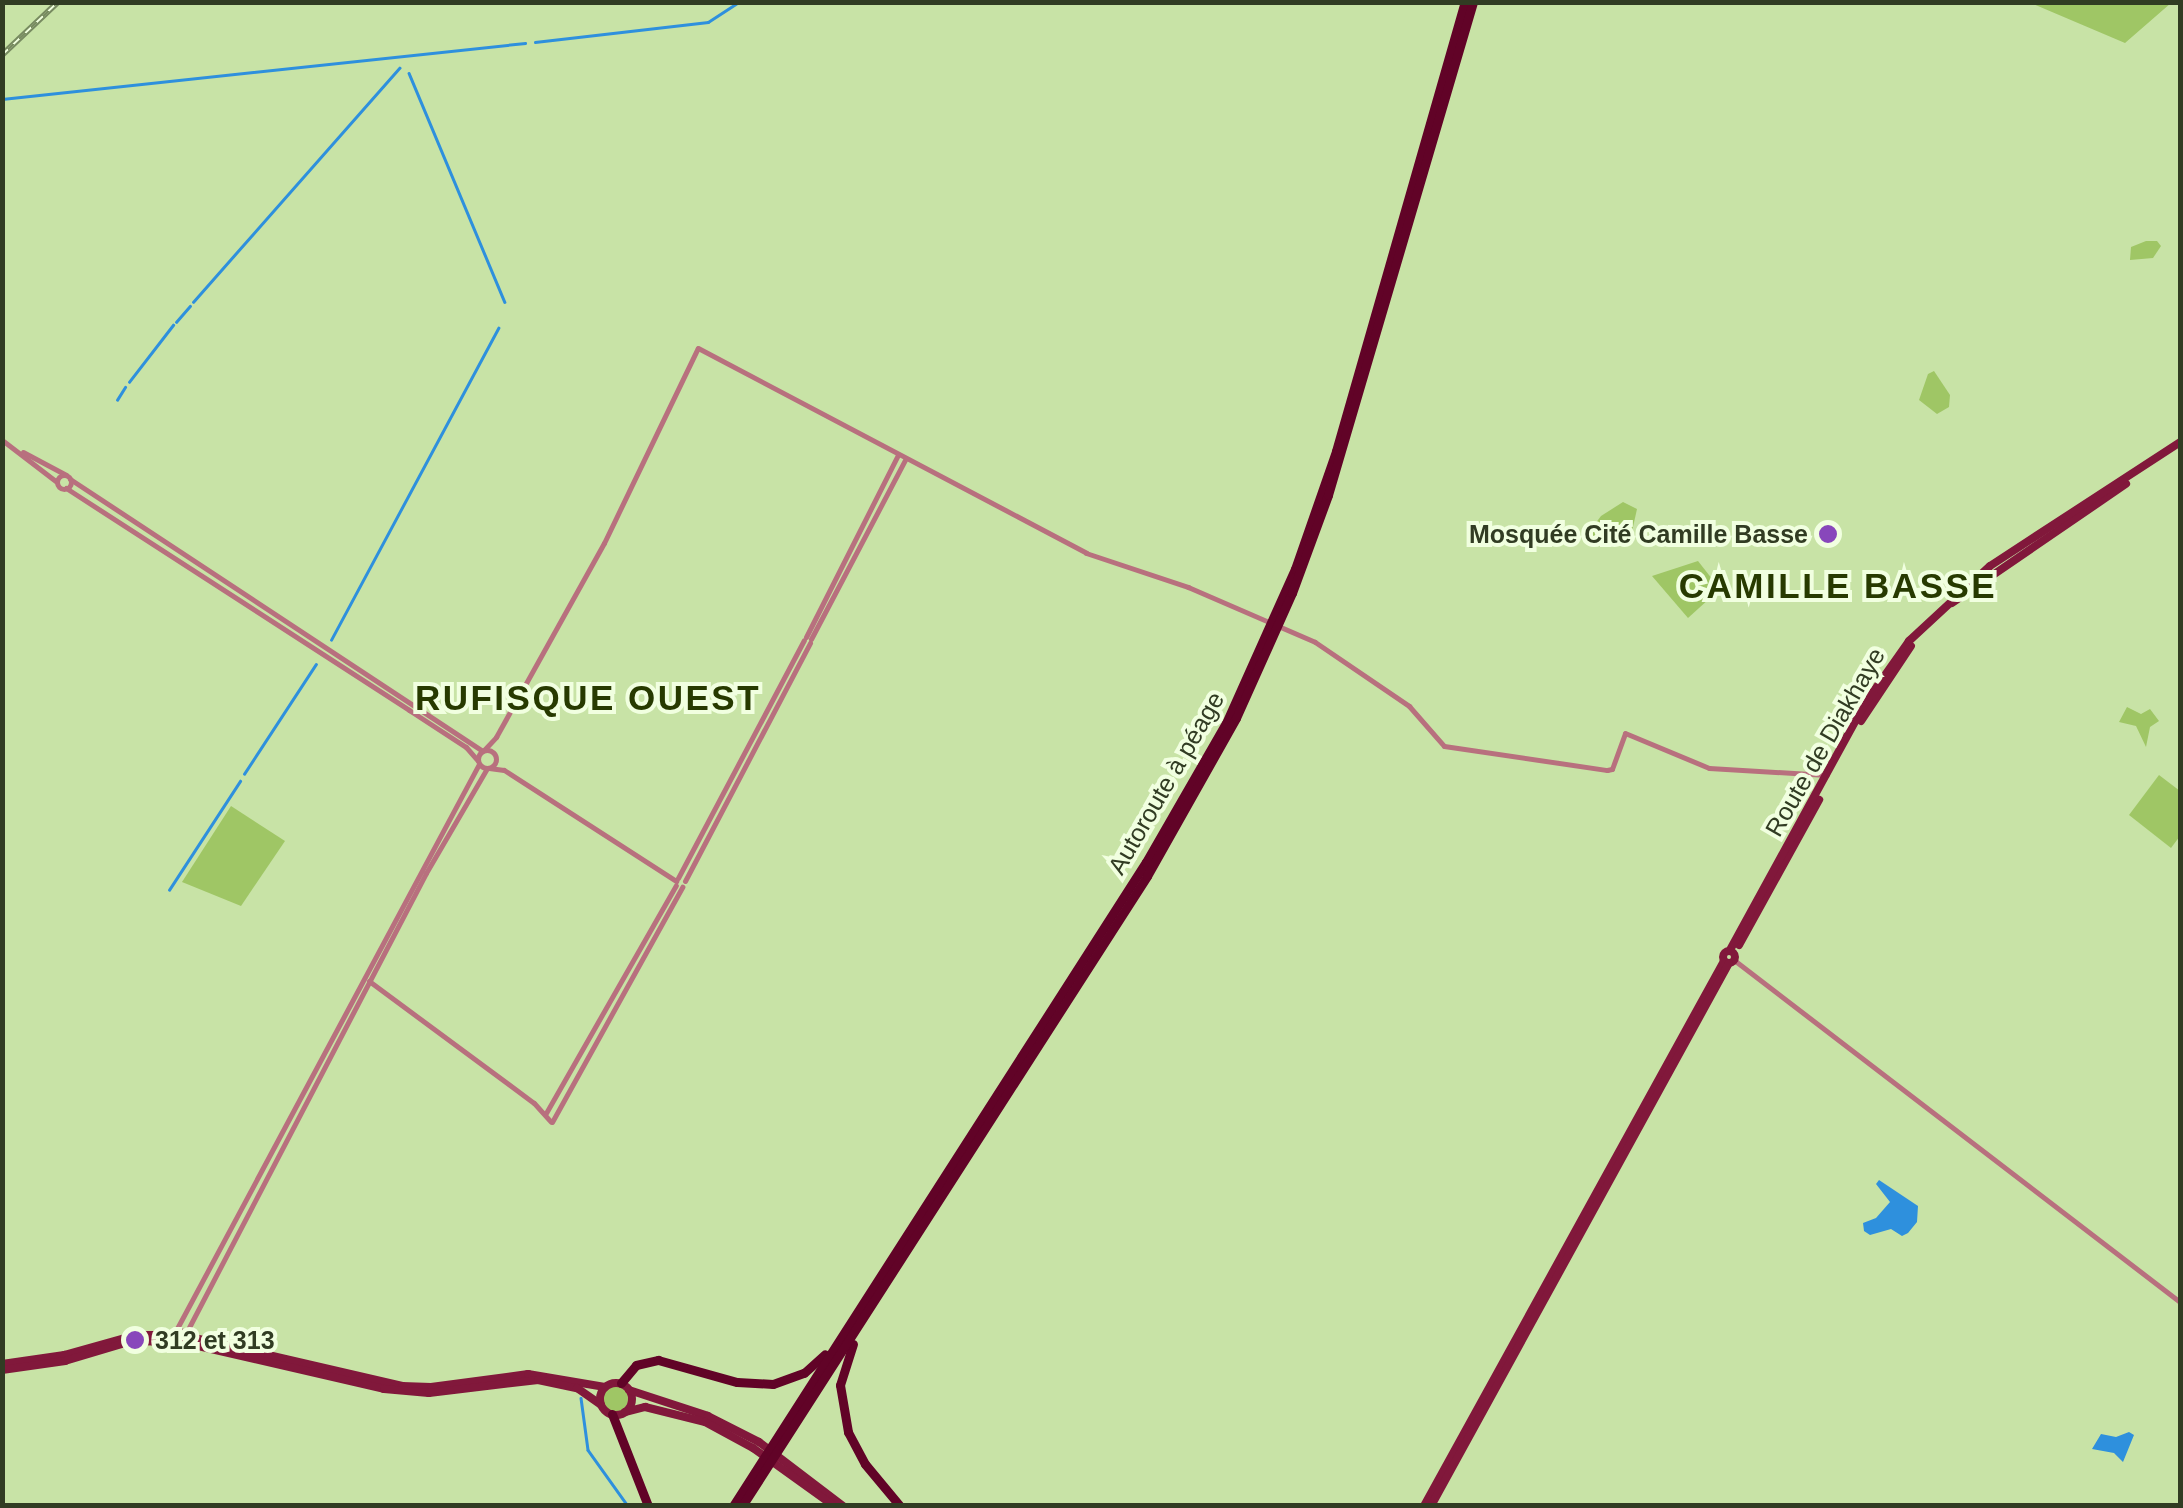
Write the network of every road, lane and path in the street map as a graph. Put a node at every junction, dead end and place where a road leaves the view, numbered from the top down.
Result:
1 (1469, 2) edge
2 (5, 442) edge
3 (2180, 446) edge
4 (898, 455) junction
5 (906, 459) junction
6 (68, 477) junction
7 (57, 482) junction
8 (66, 488) junction
9 (875, 500) junction
10 (883, 504) junction
11 (866, 518) junction
12 (874, 522) junction
13 (832, 584) junction
14 (839, 589) junction
15 (808, 640) junction
16 (764, 714) junction
17 (772, 718) junction
18 (496, 737) junction
19 (483, 751) junction
20 (495, 757) junction
21 (478, 762) junction
22 (488, 768) junction
23 (504, 770) junction
24 (1827, 774) junction
25 (679, 883) junction
26 (1731, 958) junction
27 (368, 981) junction
28 (546, 1113) junction
29 (2180, 1302) edge
30 (870, 1309) junction
31 (855, 1316) junction
32 (173, 1337) junction
33 (185, 1338) junction
34 (2, 1367) edge
35 (605, 1386) junction
36 (625, 1386) junction
37 (601, 1405) junction
38 (625, 1412) junction
39 (612, 1414) junction
40 (756, 1445) junction
41 (782, 1462) junction
42 (648, 1506) edge
43 (734, 1506) edge
44 (742, 1506) edge
45 (834, 1506) edge
46 (843, 1506) edge
47 (900, 1506) edge
48 (1428, 1506) edge

1 - 30 highway
1 - 31 highway, Autoroute à péage
2 - 6 street
2 - 7 street
3 - 24 main road, Route de Diakhaye
3 - 26 main road, Route de Diakhaye
4 - 5 street
4 - 9 street
4 - 18 street
5 - 10 street
5 - 24 street
6 - 7 street
6 - 8 street
6 - 19 street
7 - 8 street
8 - 21 street
9 - 10 street
9 - 11 street
10 - 12 street
11 - 12 street
11 - 13 street
12 - 14 street
13 - 14 street
13 - 15 street
14 - 15 street
15 - 16 street
15 - 17 street
16 - 17 street
16 - 25 street
17 - 25 street
18 - 19 street
18 - 20 street
19 - 20 street
19 - 21 street
20 - 22 street
20 - 23 street
21 - 22 street
21 - 32 street
22 - 23 street
22 - 27 street
23 - 25 street
24 - 26 main road, Route de Diakhaye
25 - 28 street
25 - 28 street
26 - 29 street
26 - 48 main road, Route de Diakhaye
27 - 28 street
27 - 33 street
30 - 44 highway
30 - 47 highway
31 - 36 highway
31 - 43 highway, Autoroute à péage
32 - 33 main road
32 - 34 main road
33 - 35 main road
33 - 37 main road
35 - 36 main road
35 - 37 main road
36 - 38 main road
36 - 40 main road
37 - 39 main road
38 - 39 main road
38 - 40 main road
39 - 42 highway
40 - 41 main road
41 - 45 main road
41 - 46 main road

